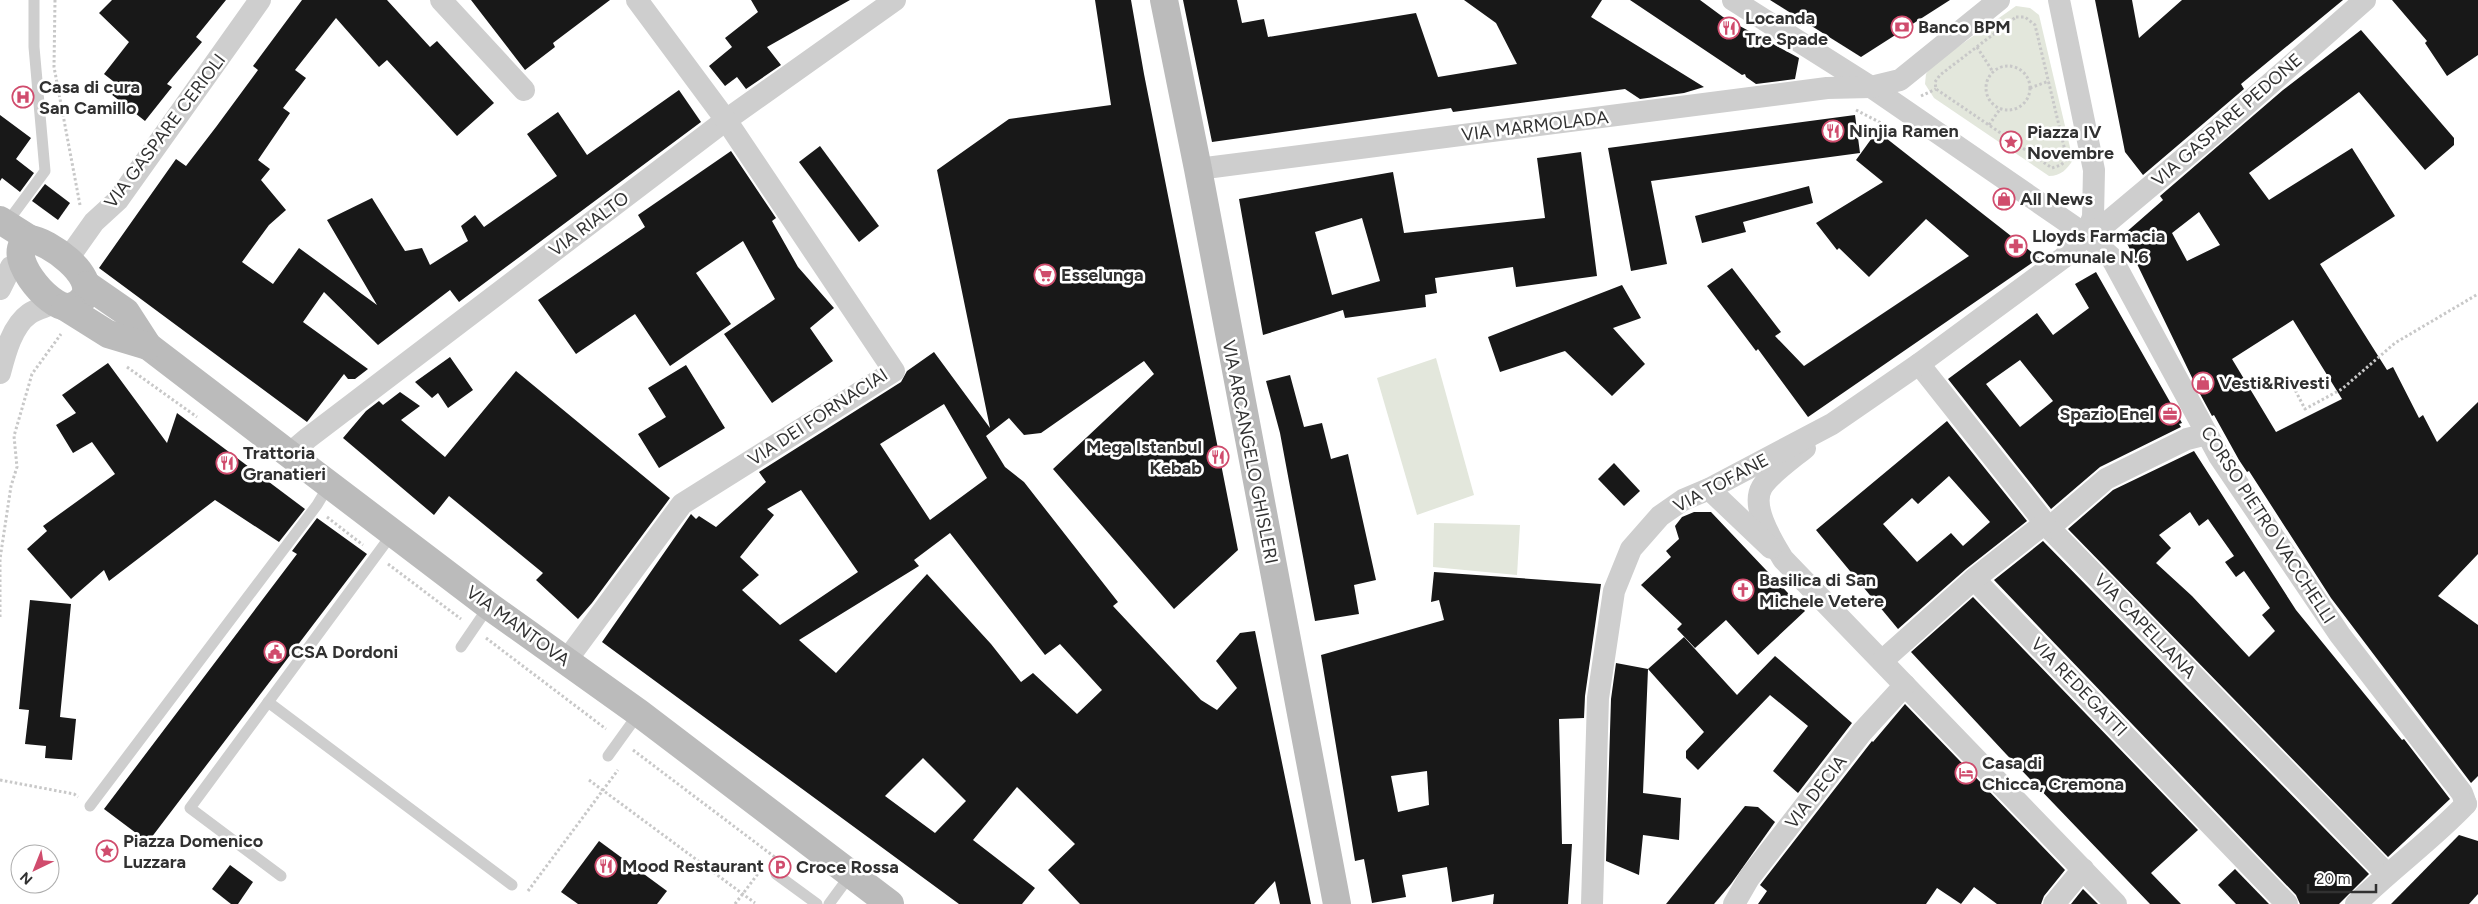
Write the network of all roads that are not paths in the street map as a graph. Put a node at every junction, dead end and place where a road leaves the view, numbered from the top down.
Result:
1 (34, 0) edge
2 (260, 0) edge
3 (441, 0) edge
4 (637, 0) edge
5 (895, 0) edge
6 (1164, 0) edge
7 (1733, 0) edge
8 (1999, 0) edge
9 (2060, 0) edge
10 (2365, 0) edge
11 (1871, 87) junction
12 (524, 90) dead end
13 (726, 120) junction
14 (1198, 169) junction
15 (2086, 236) junction
16 (5, 252) edge
17 (67, 260) junction
18 (87, 284) junction
19 (60, 305) junction
20 (148, 346) junction
21 (1919, 364) junction
22 (0, 373) edge
23 (1832, 424) junction
24 (2207, 434) junction
25 (289, 454) junction
26 (1709, 489) junction
27 (323, 495) junction
28 (2047, 525) junction
29 (392, 534) junction
30 (1783, 559) junction
31 (1974, 579) junction
32 (489, 606) junction
33 (461, 647) dead end
34 (1882, 660) junction
35 (566, 661) junction
36 (1905, 685) junction
37 (268, 702) junction
38 (639, 714) junction
39 (608, 756) dead end
40 (90, 806) road end
41 (2472, 807) edge
42 (2083, 869) junction
43 (776, 874) dead end
44 (851, 874) junction
45 (2386, 874) junction
46 (281, 876) dead end
47 (512, 885) dead end
48 (817, 904) edge
49 (829, 904) edge
50 (890, 904) edge
51 (1337, 904) edge
52 (1592, 904) edge
53 (1734, 904) edge
54 (2054, 904) edge
55 (2116, 904) edge
56 (2287, 904) edge
57 (2356, 904) edge

1 - 16 lane
2 - 17 street, VIA GASPARE CERIOLI
3 - 12 street
4 - 13 street
5 - 13 street, VIA RIALTO
6 - 14 main road, VIA ARCANGELO GHISLERI
7 - 11 street
8 - 11 street
9 - 15 street
10 - 15 street, VIA GASPARE PEDONE
11 - 14 street, VIA MARMOLADA
11 - 15 street
13 - 25 street, VIA RIALTO
13 - 35 street, VIA DEI FORNACIAI
14 - 51 main road, VIA ARCANGELO GHISLERI
15 - 21 street, VIA TOFANE
15 - 24 street, CORSO PIETRO VACCHELLI
16 - 17 main road, VIA MANTOVA
16 - 19 main road, VIA MANTOVA
17 - 18 main road, VIA MANTOVA
18 - 19 main road
18 - 20 main road, VIA MANTOVA
19 - 20 main road, VIA MANTOVA
19 - 22 street
20 - 25 main road, VIA MANTOVA
21 - 23 street, VIA TOFANE
21 - 28 street, VIA CAPELLANA
23 - 26 street, VIA TOFANE
23 - 30 street
24 - 28 street
24 - 41 street, CORSO PIETRO VACCHELLI
25 - 27 main road, VIA MANTOVA
26 - 30 street
26 - 52 street, VIA TOFANE
27 - 29 main road, VIA MANTOVA
27 - 40 lane
28 - 31 street
28 - 45 street, VIA CAPELLANA
29 - 32 main road, VIA MANTOVA
29 - 37 lane
30 - 34 street
31 - 34 street
31 - 56 street, VIA REDEGATTI
32 - 33 lane
32 - 35 main road, VIA MANTOVA
34 - 36 street
35 - 38 main road, VIA MANTOVA
36 - 42 street
36 - 53 street, VIA DECIA
37 - 46 lane
37 - 47 lane
38 - 39 lane
38 - 44 main road, VIA MANTOVA
41 - 45 street
42 - 54 street
42 - 55 street
43 - 48 lane
44 - 49 lane
44 - 50 main road, VIA MANTOVA
45 - 57 street

